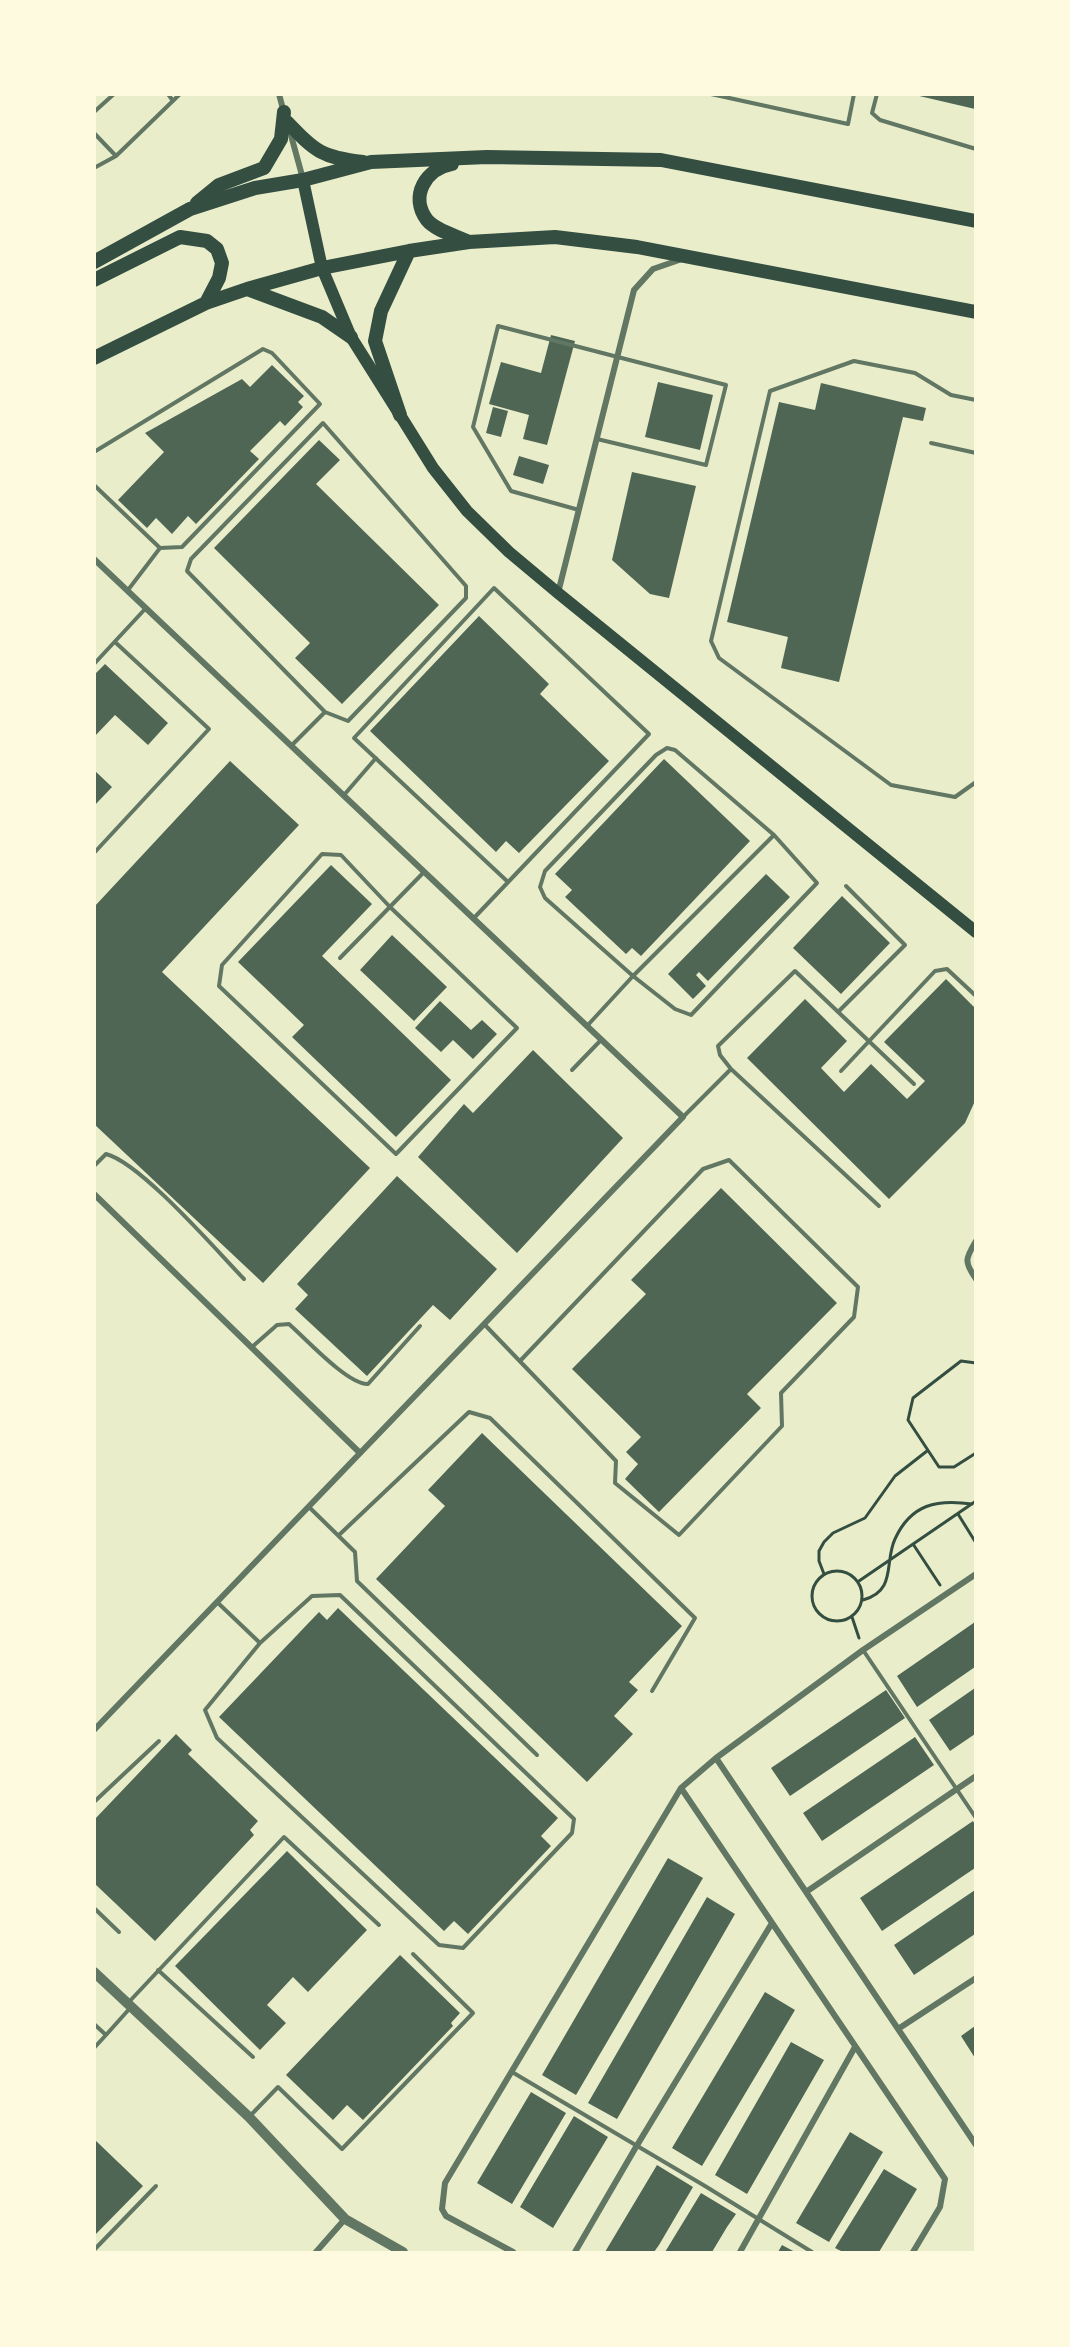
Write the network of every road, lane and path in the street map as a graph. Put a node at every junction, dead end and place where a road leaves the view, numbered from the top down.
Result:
1 (114, 94) edge
2 (168, 94) edge
3 (180, 94) edge
4 (279, 94) edge
5 (711, 94) edge
6 (854, 94) edge
7 (877, 94) edge
8 (173, 101) junction
9 (94, 112) edge
10 (285, 117) junction
11 (94, 133) edge
12 (975, 149) edge
13 (116, 156) junction
14 (487, 157) junction
15 (371, 162) junction
16 (94, 168) edge
17 (303, 180) junction
18 (190, 209) junction
19 (975, 221) edge
20 (469, 242) junction
21 (409, 251) junction
22 (691, 256) junction
23 (94, 262) edge
24 (322, 268) junction
25 (94, 280) edge
26 (247, 289) junction
27 (206, 303) junction
28 (975, 312) edge
29 (351, 337) junction
30 (94, 358) edge
31 (617, 358) junction
32 (975, 400) edge
33 (399, 415) junction
34 (597, 439) junction
35 (931, 443) dead end
36 (94, 452) edge
37 (975, 453) edge
38 (94, 485) edge
39 (579, 510) junction
40 (160, 548) junction
41 (94, 559) edge
42 (128, 590) junction
43 (558, 593) junction
44 (147, 607) junction
45 (115, 642) junction
46 (94, 664) edge
47 (325, 712) junction
48 (292, 745) junction
49 (376, 758) junction
50 (975, 782) edge
51 (344, 795) junction
52 (774, 835) junction
53 (94, 853) edge
54 (424, 872) junction
55 (508, 882) junction
56 (846, 886) dead end
57 (390, 907) junction
58 (473, 919) junction
59 (975, 932) edge
60 (340, 958) dead end
61 (633, 976) junction
62 (975, 996) edge
63 (838, 1012) junction
64 (587, 1027) junction
65 (601, 1040) junction
66 (870, 1042) junction
67 (731, 1069) junction
68 (572, 1070) dead end
69 (841, 1071) dead end
70 (914, 1083) dead end
71 (683, 1117) junction
72 (94, 1166) edge
73 (94, 1194) edge
74 (879, 1206) dead end
75 (975, 1241) edge
76 (244, 1279) dead end
77 (975, 1279) edge
78 (484, 1324) junction
79 (420, 1326) dead end
80 (252, 1347) junction
81 (520, 1361) junction
82 (975, 1363) edge
83 (927, 1451) junction
84 (360, 1453) junction
85 (975, 1453) edge
86 (974, 1503) edge
87 (309, 1507) junction
88 (958, 1514) junction
89 (339, 1535) junction
90 (975, 1543) edge
91 (913, 1544) junction
92 (890, 1560) junction
93 (824, 1574) junction
94 (975, 1574) edge
95 (859, 1581) junction
96 (946, 1594) junction
97 (863, 1599) junction
98 (217, 1602) junction
99 (852, 1617) junction
100 (260, 1643) junction
101 (863, 1650) junction
102 (652, 1691) dead end
103 (94, 1730) edge
104 (159, 1741) dead end
105 (537, 1755) dead end
106 (716, 1758) junction
107 (975, 1776) edge
108 (681, 1788) junction
109 (956, 1789) junction
110 (94, 1802) edge
111 (975, 1818) edge
112 (806, 1892) junction
113 (94, 1908) edge
114 (772, 1923) junction
115 (379, 1925) dead end
116 (119, 1932) dead end
117 (413, 1954) dead end
118 (158, 1970) junction
119 (94, 1972) edge
120 (975, 1977) edge
121 (130, 2005) junction
122 (94, 2024) edge
123 (898, 2029) junction
124 (106, 2036) junction
125 (855, 2047) junction
126 (94, 2048) edge
127 (253, 2057) dead end
128 (510, 2071) junction
129 (249, 2117) junction
130 (975, 2145) edge
131 (636, 2146) junction
132 (156, 2186) dead end
133 (345, 2219) junction
134 (760, 2219) junction
135 (94, 2250) edge
136 (316, 2253) edge
137 (403, 2253) edge
138 (513, 2253) edge
139 (575, 2253) edge
140 (740, 2253) edge
141 (812, 2253) edge
142 (913, 2253) edge

1 - 9 lane
2 - 8 lane
3 - 8 lane
4 - 10 street
5 - 6 lane
7 - 12 lane
8 - 13 lane
10 - 15 main road
10 - 17 street
10 - 18 main road
11 - 13 lane
13 - 16 lane
14 - 15 main road
14 - 19 main road
14 - 20 main road
15 - 17 main road
17 - 18 main road
17 - 24 main road
18 - 23 main road
20 - 21 main road
20 - 22 main road
21 - 24 main road
21 - 33 main road
22 - 28 main road
22 - 31 street
24 - 26 main road
24 - 29 main road
25 - 27 main road
26 - 27 main road
26 - 29 main road
27 - 30 main road
29 - 33 main road
31 - 34 street
31 - 34 lane
31 - 39 lane
32 - 50 lane
33 - 43 main road
34 - 39 street
35 - 37 lane
36 - 40 lane
38 - 40 lane
39 - 43 street
40 - 42 lane
41 - 42 street
42 - 44 street
43 - 59 main road
44 - 45 lane
44 - 48 street
45 - 46 lane
45 - 53 lane
47 - 47 lane
47 - 48 lane
48 - 51 street
49 - 51 lane
49 - 55 lane
49 - 55 lane
51 - 54 street
52 - 61 lane
52 - 61 lane
52 - 61 lane
54 - 57 lane
54 - 58 street
55 - 58 lane
56 - 63 lane
57 - 57 lane
57 - 60 lane
58 - 64 street
61 - 64 lane
62 - 66 lane
63 - 66 lane
63 - 67 lane
64 - 65 street
65 - 68 lane
65 - 71 street
66 - 69 lane
66 - 70 lane
67 - 71 lane
67 - 74 lane
71 - 78 street
72 - 76 lane
73 - 80 street
75 - 77 street
78 - 81 lane
78 - 84 street
79 - 80 lane
80 - 84 street
81 - 81 lane
82 - 83 path
83 - 85 path
83 - 93 path
84 - 87 street
86 - 88 path
86 - 92 path
87 - 89 lane
87 - 98 street
88 - 90 path
88 - 91 path
89 - 102 lane
89 - 105 lane
91 - 92 path
91 - 96 path
92 - 95 path
92 - 97 path
93 - 95 path
93 - 99 path
94 - 96 street
95 - 97 path
96 - 101 street
97 - 99 path
98 - 100 lane
98 - 103 street
99 - 101 path
100 - 100 lane
101 - 106 street
101 - 109 lane
104 - 110 lane
106 - 108 street
106 - 112 street
107 - 109 street
108 - 114 street
108 - 128 street
109 - 111 lane
109 - 112 street
112 - 123 street
113 - 116 lane
114 - 125 street
114 - 131 street
115 - 118 lane
117 - 129 lane
118 - 121 lane
118 - 127 lane
119 - 121 street
120 - 123 street
121 - 124 lane
121 - 129 street
122 - 124 lane
123 - 130 street
124 - 126 lane
125 - 134 street
125 - 142 street
128 - 131 lane
128 - 138 street
129 - 133 street
131 - 134 lane
131 - 139 street
132 - 135 lane
133 - 136 street
133 - 137 street
134 - 140 street
134 - 141 lane

